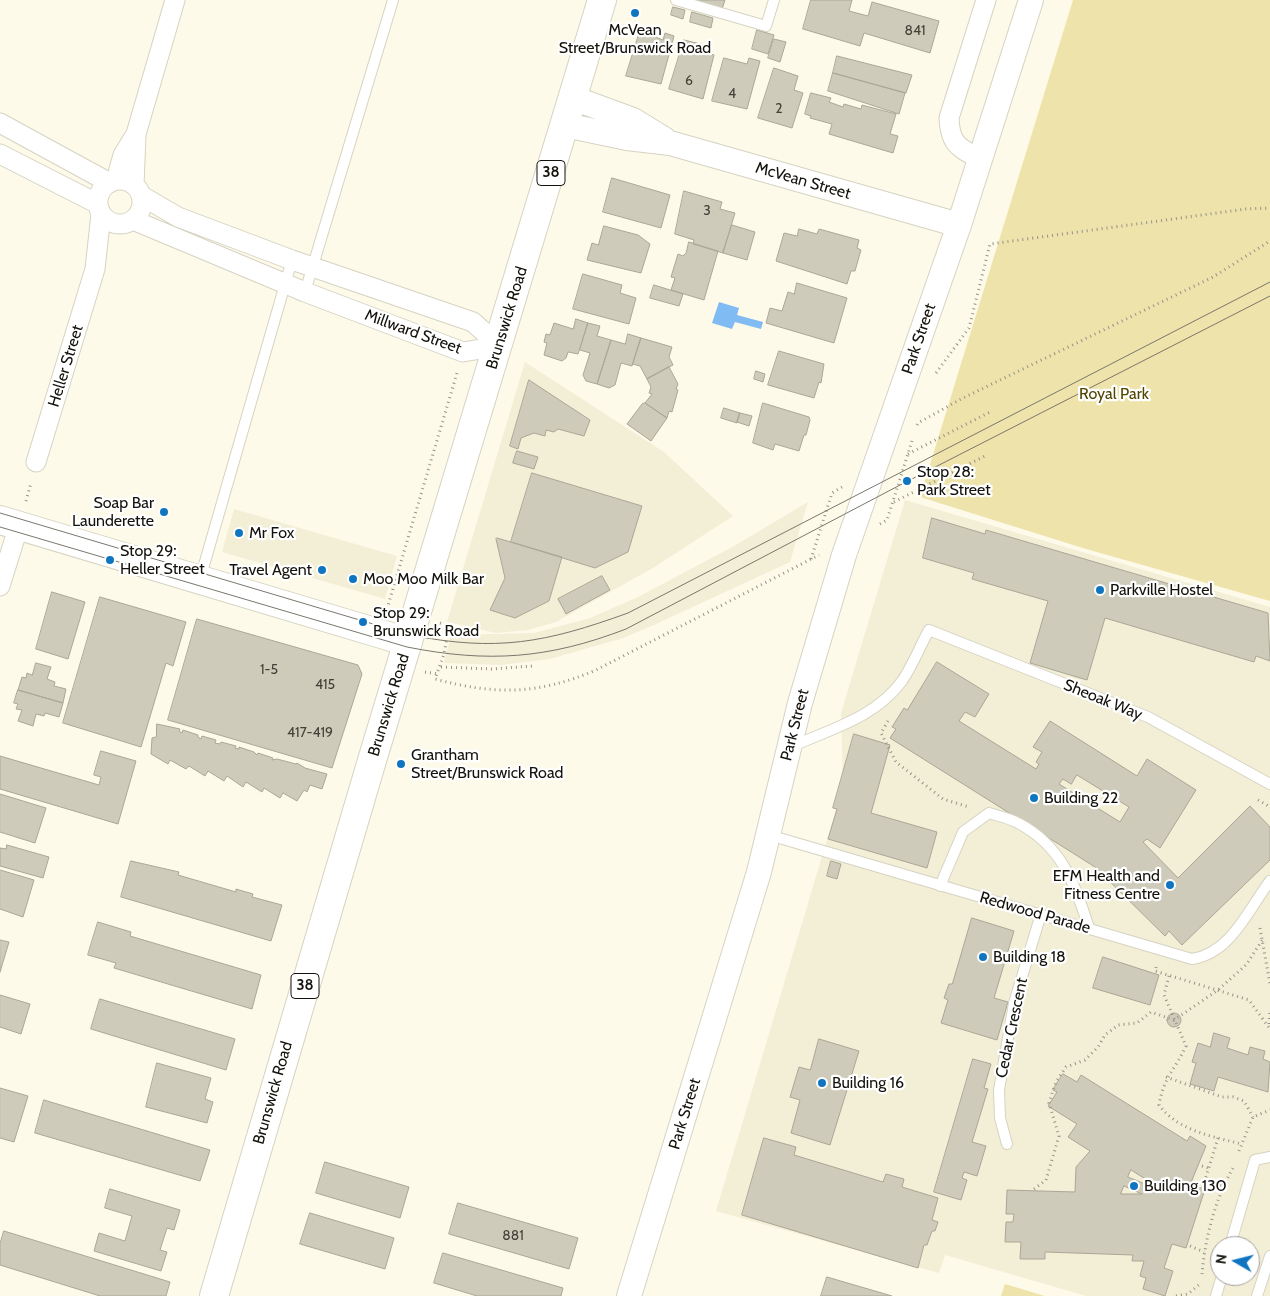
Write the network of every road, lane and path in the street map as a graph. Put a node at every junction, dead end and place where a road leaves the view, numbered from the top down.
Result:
1 (175, 0) edge
2 (393, 0) edge
3 (602, 0) edge
4 (676, 0) edge
5 (774, 0) edge
6 (986, 0) edge
7 (1031, 0) edge
8 (573, 98) junction
9 (0, 123) edge
10 (564, 126) junction
11 (670, 143) junction
12 (0, 154) edge
13 (979, 159) junction
14 (126, 186) junction
15 (1270, 208) edge
16 (100, 209) junction
17 (948, 222) junction
18 (127, 223) junction
19 (1270, 240) edge
20 (292, 260) junction
21 (312, 267) junction
22 (95, 269) junction
23 (284, 282) junction
24 (305, 292) junction
25 (499, 346) junction
26 (463, 352) junction
27 (933, 378) dead end
28 (990, 412) dead end
29 (920, 413) dead end
30 (918, 422) junction
31 (916, 430) dead end
32 (913, 438) dead end
33 (911, 445) dead end
34 (908, 455) dead end
35 (985, 456) dead end
36 (36, 462) joint
37 (893, 502) dead end
38 (9, 523) edge
39 (811, 559) dead end
40 (200, 580) junction
41 (0, 586) edge
42 (387, 606) dead end
43 (449, 626) dead end
44 (408, 642) junction
45 (533, 666) dead end
46 (441, 668) junction
47 (890, 716) dead end
48 (789, 748) junction
49 (1270, 784) edge
50 (1253, 797) dead end
51 (1270, 807) edge
52 (989, 813) junction
53 (769, 835) junction
54 (1270, 881) edge
55 (940, 886) junction
56 (1253, 903) junction
57 (1041, 914) junction
58 (1089, 928) junction
59 (1263, 939) junction
60 (1160, 949) junction
61 (1169, 976) junction
62 (1270, 984) edge
63 (1218, 990) junction
64 (1270, 1011) edge
65 (1174, 1020) junction
66 (1269, 1027) edge
67 (1166, 1078) junction
68 (1270, 1110) edge
69 (1253, 1117) junction
70 (1218, 1138) junction
71 (1007, 1144) dead end
72 (1241, 1144) junction
73 (1270, 1157) edge
74 (1238, 1159) dead end
75 (1202, 1166) dead end
76 (1234, 1166) dead end
77 (1208, 1168) junction
78 (1222, 1186) junction
79 (1034, 1189) dead end
80 (1233, 1236) edge
81 (1190, 1246) dead end
82 (1204, 1252) junction
83 (1270, 1256) edge
84 (214, 1296) edge
85 (629, 1296) edge
86 (1176, 1296) edge
87 (1257, 1296) edge

1 - 14 street
2 - 21 lane
3 - 8 main road, Brunswick Road / 38
4 - 5 lane
6 - 13 street
7 - 13 street, Park Street
8 - 10 main road, Brunswick Road / 38
8 - 11 street, McVean Street
9 - 14 street, Millward Street
10 - 11 street, McVean Street
10 - 25 main road, Brunswick Road / 38
11 - 17 street, McVean Street
12 - 16 street
13 - 17 street, Park Street
14 - 16 street
14 - 18 street
14 - 20 street, Millward Street
15 - 27 path
16 - 18 street
16 - 22 street, Heller Street
17 - 48 street, Park Street
18 - 22 street, Heller Street
18 - 23 street, Millward Street
19 - 30 path
20 - 21 street, Millward Street
20 - 23 lane
21 - 24 lane
21 - 25 street, Millward Street
22 - 36 street, Heller Street
23 - 24 street, Millward Street
23 - 40 lane
24 - 26 street, Millward Street
25 - 26 street, Millward Street
25 - 44 main road, Brunswick Road / 38
26 - 42 path
28 - 34 path
29 - 30 path
30 - 31 path
32 - 33 path
35 - 37 path
36 - 38 path
38 - 40 main road
38 - 41 street
39 - 46 path
40 - 44 main road
43 - 46 path
44 - 84 main road, Brunswick Road / 38
45 - 46 path
47 - 52 path
48 - 49 lane, Sheoak Way
48 - 53 street, Park Street
50 - 51 path
52 - 55 lane
52 - 58 lane
53 - 55 lane, Redwood Parade
53 - 85 street, Park Street
54 - 56 lane, Redwood Parade
55 - 57 lane, Redwood Parade
56 - 59 path
56 - 60 lane, Redwood Parade
57 - 58 lane, Redwood Parade
57 - 71 lane, Cedar Crescent
58 - 60 lane, Redwood Parade
59 - 62 path
59 - 63 path
60 - 61 path
61 - 63 path
61 - 65 path
63 - 65 path
63 - 66 path
64 - 66 path
65 - 67 path
65 - 79 path
67 - 69 path
67 - 70 path
68 - 69 path
69 - 72 path
70 - 72 path
70 - 77 path
72 - 74 path
73 - 80 lane
75 - 77 path
76 - 78 path
77 - 78 path
78 - 82 path
81 - 82 path
82 - 86 path
83 - 87 lane

